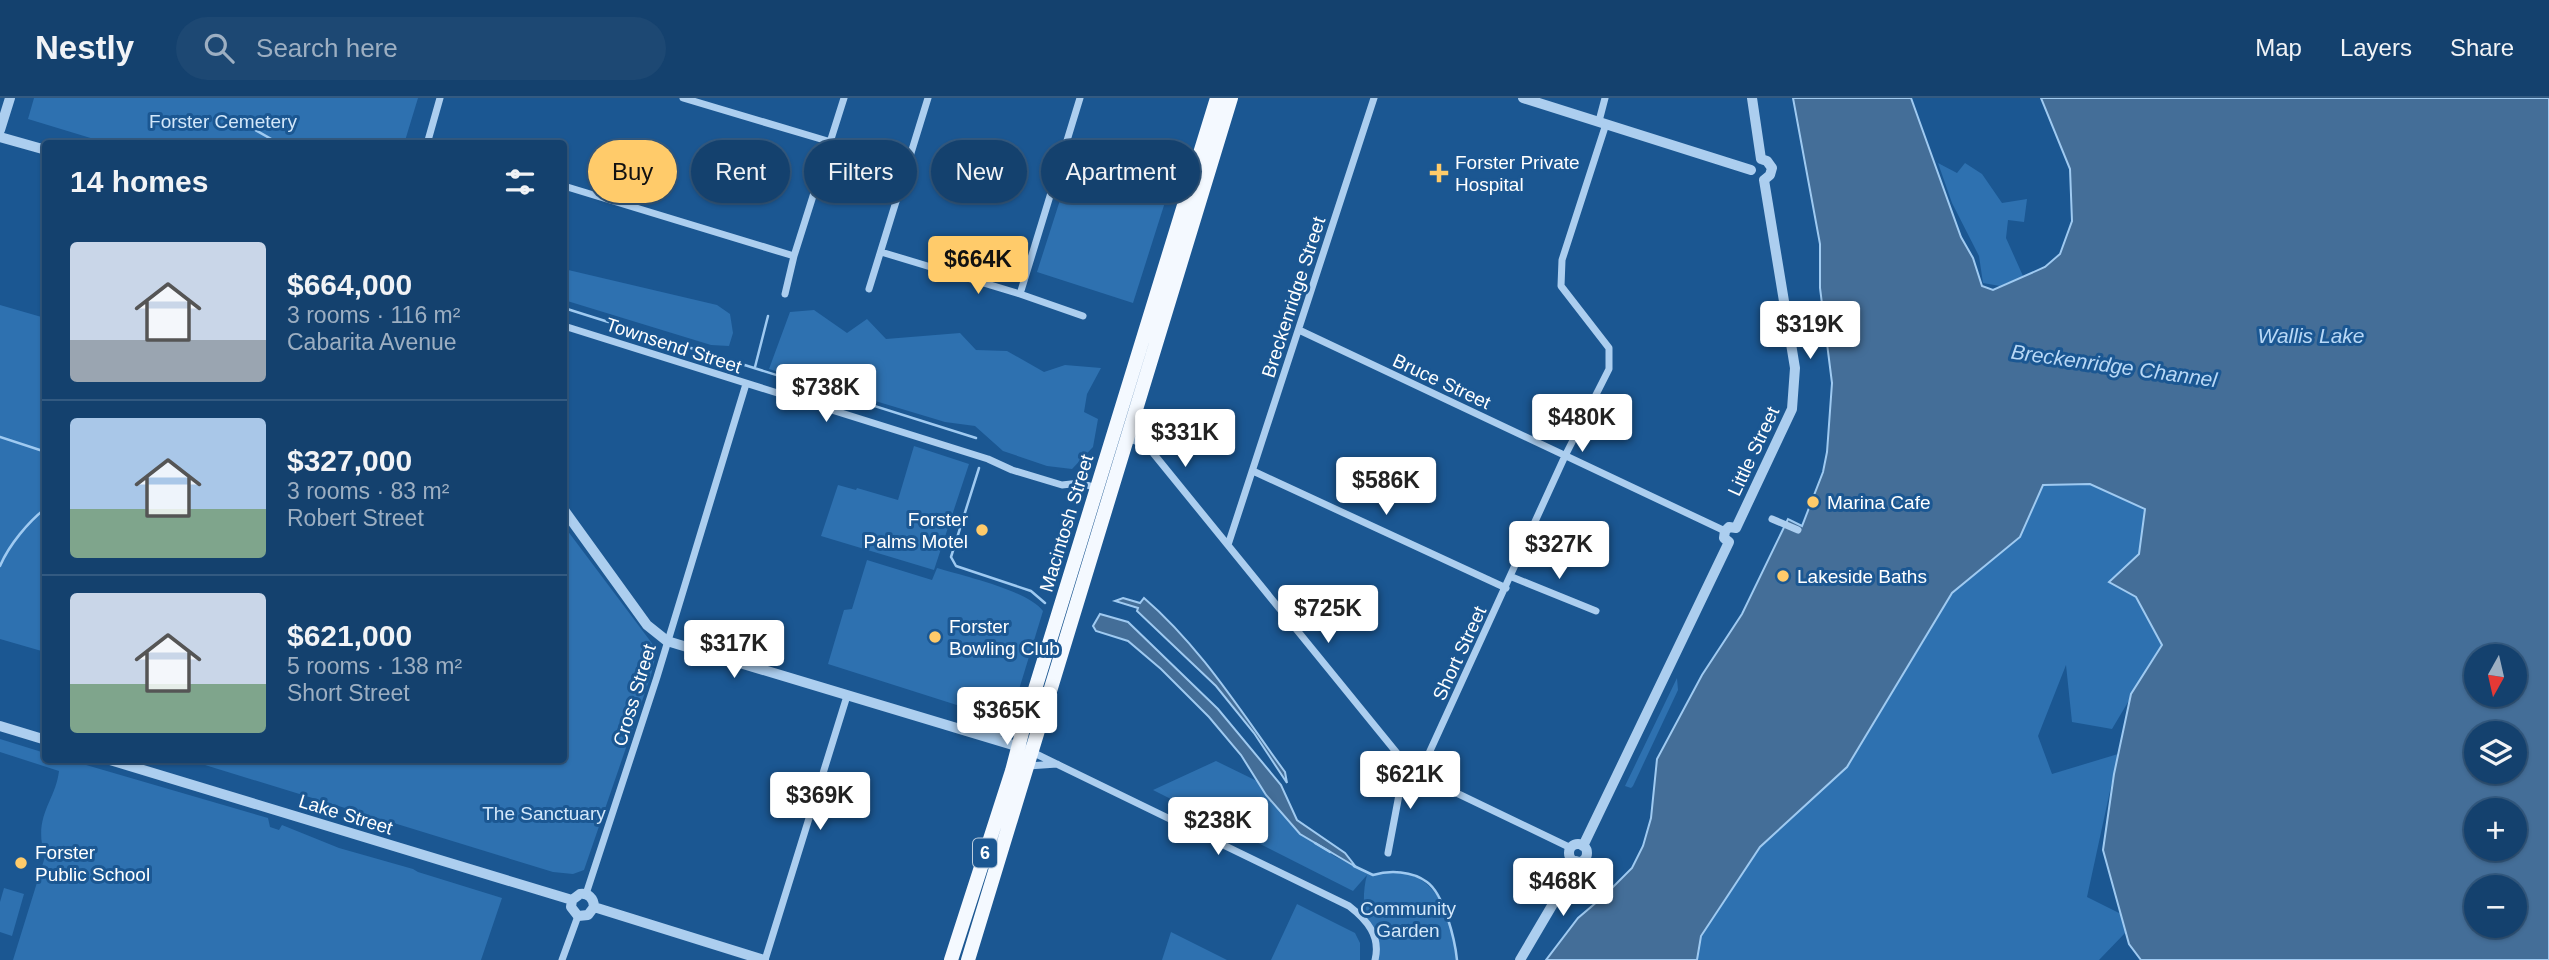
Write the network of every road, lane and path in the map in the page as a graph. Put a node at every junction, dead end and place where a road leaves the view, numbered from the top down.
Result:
1 (10, 98) edge
2 (440, 98) edge
3 (682, 98) edge
4 (844, 98) edge
5 (928, 98) edge
6 (1080, 98) edge
7 (1217, 98) edge
8 (1231, 98) edge
9 (1374, 98) edge
10 (1523, 98) edge
11 (1605, 98) edge
12 (1752, 98) edge
13 (1603, 122) junction
14 (0, 130) edge
15 (0, 137) edge
16 (428, 140) edge
17 (824, 140) edge
18 (832, 140) edge
19 (42, 149) edge
20 (1761, 159) junction
21 (1751, 170) junction
22 (1764, 180) junction
23 (567, 187) edge
24 (811, 203) edge
25 (881, 252) junction
26 (794, 256) junction
27 (869, 289) dead end
28 (785, 294) dead end
29 (1020, 294) junction
30 (1083, 316) dead end
31 (567, 327) edge
32 (1299, 330) junction
33 (747, 384) junction
34 (1121, 436) junction
35 (1565, 456) junction
36 (1253, 471) junction
37 (1097, 488) junction
38 (567, 514) edge
39 (1772, 519) dead end
40 (1798, 530) dead end
41 (1730, 534) junction
42 (1228, 545) junction
43 (1512, 577) junction
44 (1506, 588) junction
45 (1596, 611) dead end
46 (667, 642) junction
47 (847, 696) junction
48 (1024, 725) junction
49 (0, 726) edge
50 (982, 736) junction
51 (42, 739) edge
52 (1017, 746) junction
53 (1030, 759) junction
54 (120, 763) edge
55 (1405, 763) junction
56 (1061, 764) junction
57 (1419, 775) junction
58 (1577, 847) junction
59 (1388, 853) dead end
60 (586, 894) junction
61 (572, 900) junction
62 (594, 906) junction
63 (578, 916) junction
64 (1376, 956) edge
65 (562, 960) edge
66 (765, 960) edge
67 (951, 960) edge
68 (968, 960) edge
69 (1520, 960) edge

1 - 14 street
2 - 16 street
3 - 17 street
4 - 18 street
5 - 25 street
6 - 29 street
7 - 34 main road, Macintosh Street / 6
8 - 34 main road, Macintosh Street / 6
9 - 32 street, Breckenridge Street
10 - 13 street
11 - 13 street, Short Street
12 - 20 street
13 - 21 street
13 - 35 street, Short Street
15 - 19 street
20 - 21 street
20 - 22 street
21 - 22 street
22 - 41 street, Little Street
23 - 26 street
24 - 26 street
25 - 27 street
25 - 29 street
26 - 28 street
29 - 30 street
31 - 33 street, Townsend Street
32 - 35 street, Bruce Street
32 - 36 street, Breckenridge Street
33 - 37 street, Townsend Street
33 - 46 street, Cross Street
34 - 37 main road, Macintosh Street / 6
34 - 42 street
34 - 53 main road, Macintosh Street / 6
35 - 41 street, Bruce Street
35 - 43 street, Short Street
36 - 42 street, Breckenridge Street
36 - 44 street
37 - 48 main road, Macintosh Street / 6
38 - 46 street
39 - 40 street
41 - 58 street, Little Street
42 - 55 street
43 - 44 street, Short Street
43 - 45 street
44 - 57 street, Short Street
46 - 47 street
46 - 60 street, Cross Street
47 - 50 street
47 - 66 street
48 - 50 street
48 - 52 main road, Macintosh Street / 6
49 - 51 street
50 - 52 street
52 - 53 street
52 - 67 main road, Macintosh Street / 6
53 - 56 street
53 - 56 street
53 - 68 main road, Macintosh Street / 6
54 - 61 street, Lake Street
55 - 57 street
55 - 59 street
56 - 64 street
57 - 58 street
58 - 69 street, Little Street
60 - 61 street
60 - 62 street
61 - 63 street
62 - 63 street
62 - 66 street
63 - 65 street

